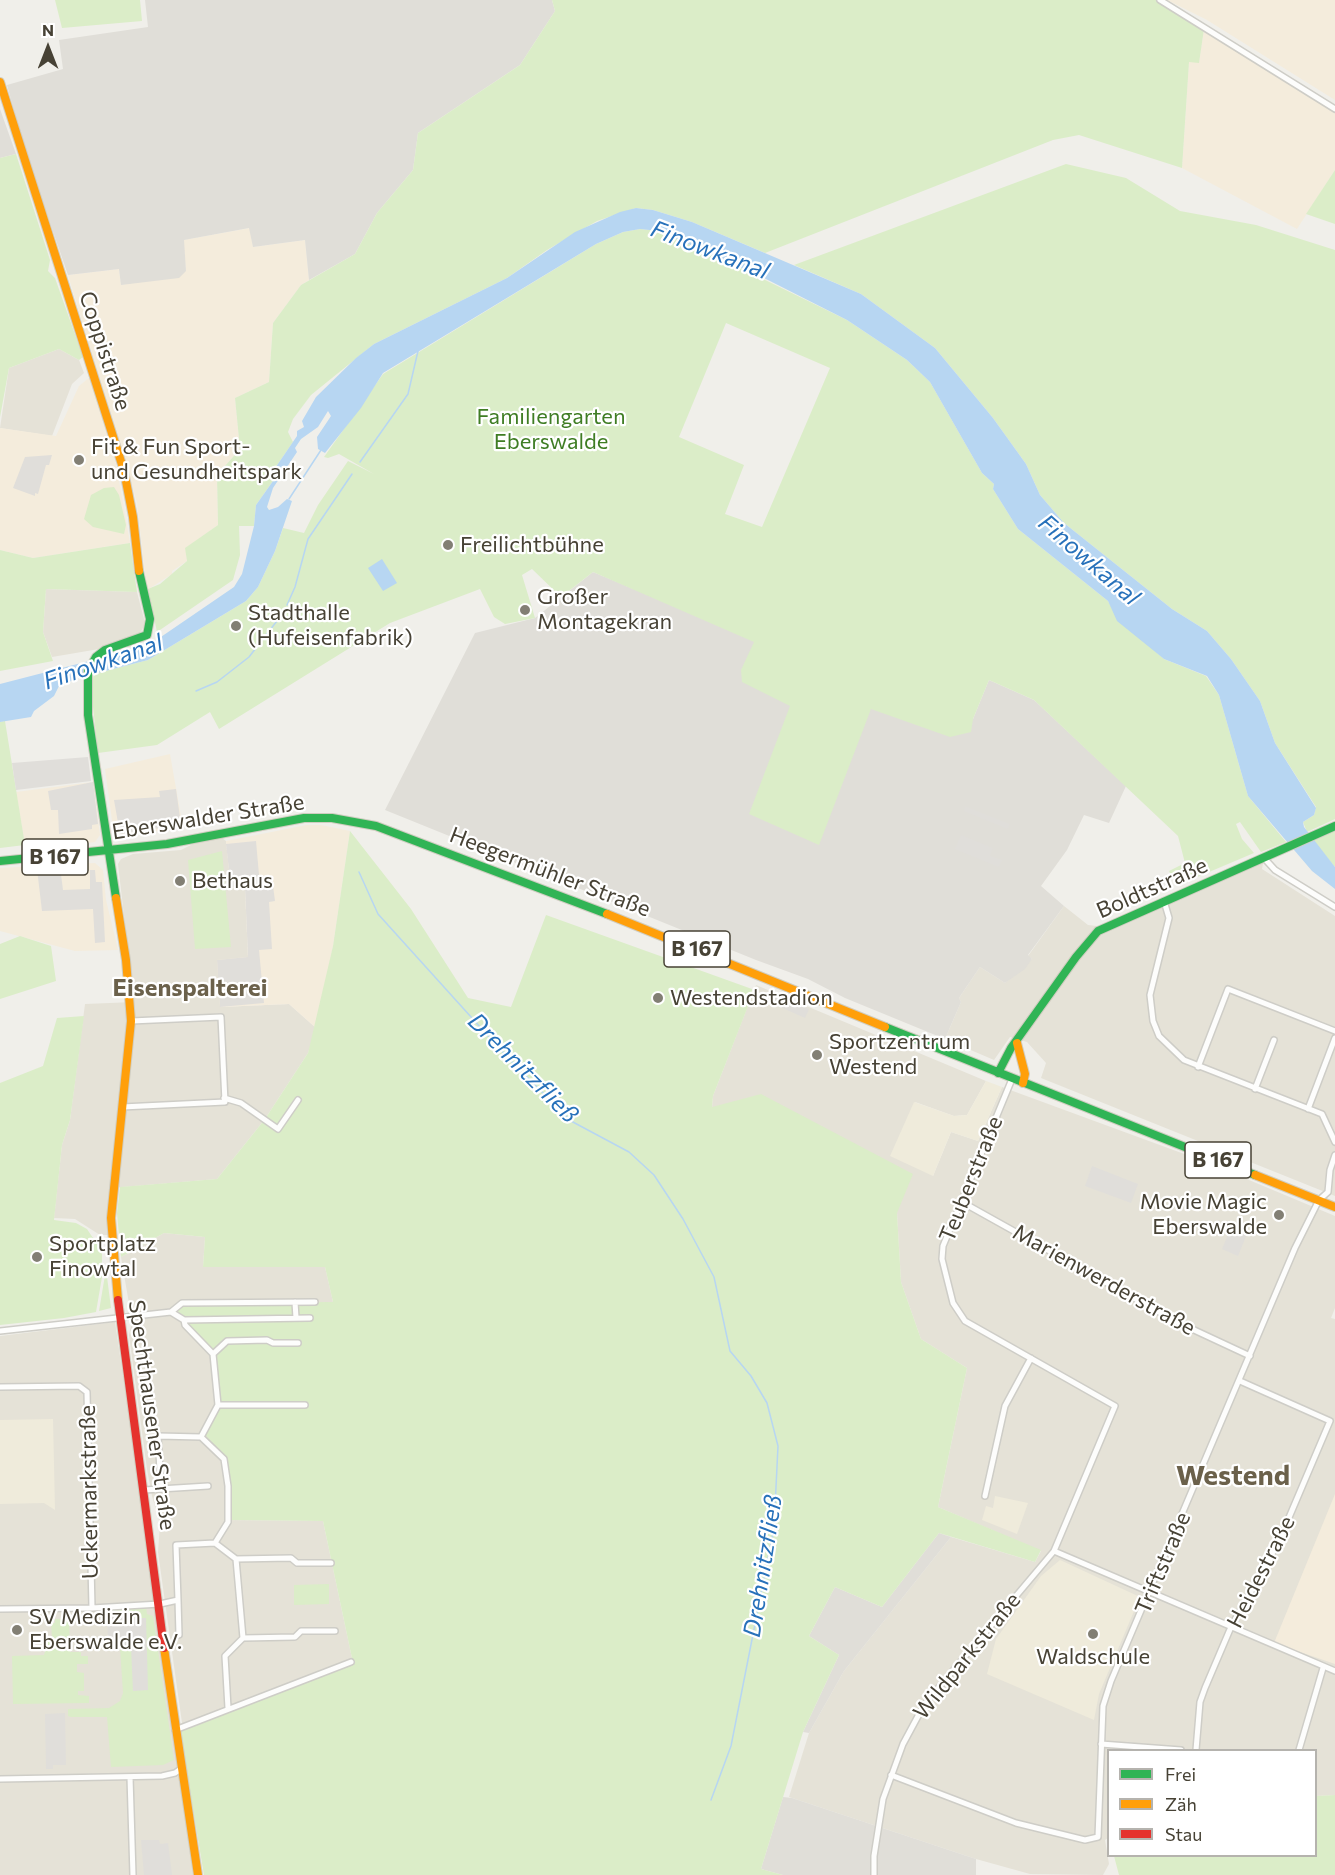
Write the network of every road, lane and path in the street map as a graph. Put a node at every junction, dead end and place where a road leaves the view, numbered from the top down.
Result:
1 (1160, 0) edge
2 (0, 82) edge
3 (1335, 109) edge
4 (88, 678) joint
5 (351, 820) joint
6 (1335, 826) edge
7 (110, 852) junction
8 (1264, 858) junction
9 (0, 861) edge
10 (1164, 901) junction
11 (1335, 907) edge
12 (131, 1021) junction
13 (1335, 1031) edge
14 (1335, 1038) edge
15 (1274, 1040) dead end
16 (1017, 1043) junction
17 (1198, 1066) junction
18 (998, 1073) junction
19 (1012, 1079) junction
20 (1023, 1083) junction
21 (1255, 1089) junction
22 (224, 1100) junction
23 (298, 1100) dead end
24 (122, 1107) junction
25 (1308, 1109) junction
26 (1335, 1142) edge
27 (1335, 1155) edge
28 (1319, 1200) junction
29 (960, 1201) junction
30 (1335, 1207) edge
31 (296, 1302) junction
32 (315, 1302) dead end
33 (171, 1312) junction
34 (120, 1316) junction
35 (296, 1318) junction
36 (310, 1318) dead end
37 (184, 1320) junction
38 (0, 1331) edge
39 (298, 1344) dead end
40 (213, 1354) junction
41 (1250, 1356) junction
42 (1031, 1358) junction
43 (1239, 1381) junction
44 (0, 1387) edge
45 (218, 1405) junction
46 (304, 1405) dead end
47 (1115, 1406) joint
48 (201, 1437) junction
49 (208, 1486) dead end
50 (161, 1488) junction
51 (144, 1490) junction
52 (985, 1496) dead end
53 (215, 1543) junction
54 (1054, 1551) junction
55 (236, 1559) junction
56 (331, 1563) dead end
57 (1151, 1592) junction
58 (178, 1600) junction
59 (160, 1604) junction
60 (92, 1608) junction
61 (0, 1610) edge
62 (1231, 1627) junction
63 (335, 1631) dead end
64 (179, 1635) dead end
65 (243, 1638) junction
66 (351, 1662) dead end
67 (1323, 1668) junction
68 (1335, 1671) edge
69 (228, 1708) junction
70 (174, 1730) junction
71 (1101, 1744) junction
72 (1168, 1749) edge
73 (1196, 1749) edge
74 (1299, 1749) edge
75 (182, 1768) junction
76 (891, 1775) junction
77 (130, 1777) junction
78 (0, 1779) edge
79 (133, 1875) edge
80 (198, 1875) edge
81 (874, 1875) edge

1 - 3 street
2 - 4 main road, Coppistraße
4 - 7 main road, Spechthausener Straße
5 - 7 main road, Eberswalder Straße / B 167
5 - 18 main road, Heegermühler Straße / B 167
6 - 8 main road, Boldtstraße
7 - 9 main road, Eberswalder Straße / B 167
7 - 12 main road, Spechthausener Straße
8 - 10 main road, Boldtstraße
8 - 11 street
10 - 16 main road, Boldtstraße
10 - 17 street
12 - 22 street
12 - 24 main road, Spechthausener Straße
13 - 17 street
14 - 25 street
15 - 21 street
16 - 18 main road, Boldtstraße
16 - 20 main road
17 - 21 street
18 - 19 main road, Heegermühler Straße / B 167
19 - 20 main road, Heegermühler Straße / B 167
19 - 29 street, Teuberstraße
20 - 28 main road, Heegermühler Straße / B 167
21 - 25 street
22 - 23 street
22 - 24 street
24 - 34 main road, Spechthausener Straße
25 - 26 street
27 - 28 street, Triftstraße
28 - 30 main road, Heegermühler Straße / B 167
28 - 41 street, Triftstraße
29 - 41 street, Marienwerderstraße
29 - 42 street, Teuberstraße
31 - 32 street
31 - 33 street
31 - 35 street
33 - 34 street
33 - 37 street
34 - 38 street
34 - 51 main road, Spechthausener Straße
35 - 36 street
35 - 37 street
37 - 40 street
39 - 40 street
40 - 45 street
41 - 43 street, Triftstraße
42 - 47 street, Teuberstraße
42 - 52 street
43 - 57 street, Triftstraße
43 - 62 street, Heidestraße
44 - 60 street, Uckermarkstraße
45 - 46 street
45 - 48 street
47 - 54 street, Wildparkstraße
48 - 50 street
48 - 53 street
49 - 50 street
50 - 51 street
51 - 59 main road, Spechthausener Straße
53 - 55 street
53 - 58 street
54 - 57 street
54 - 76 street, Wildparkstraße
55 - 56 street
55 - 65 street
57 - 62 street
57 - 71 street, Triftstraße
58 - 59 street
58 - 64 street
59 - 60 street
59 - 70 main road, Spechthausener Straße
60 - 61 street
62 - 67 street
62 - 73 street, Heidestraße
63 - 65 street
65 - 69 street
66 - 69 street
67 - 68 street
67 - 74 street
69 - 70 street
70 - 75 main road, Spechthausener Straße
71 - 72 street
71 - 76 street, Triftstraße
75 - 77 street
75 - 80 main road, Spechthausener Straße
76 - 81 street, Wildparkstraße
77 - 78 street
77 - 79 street

